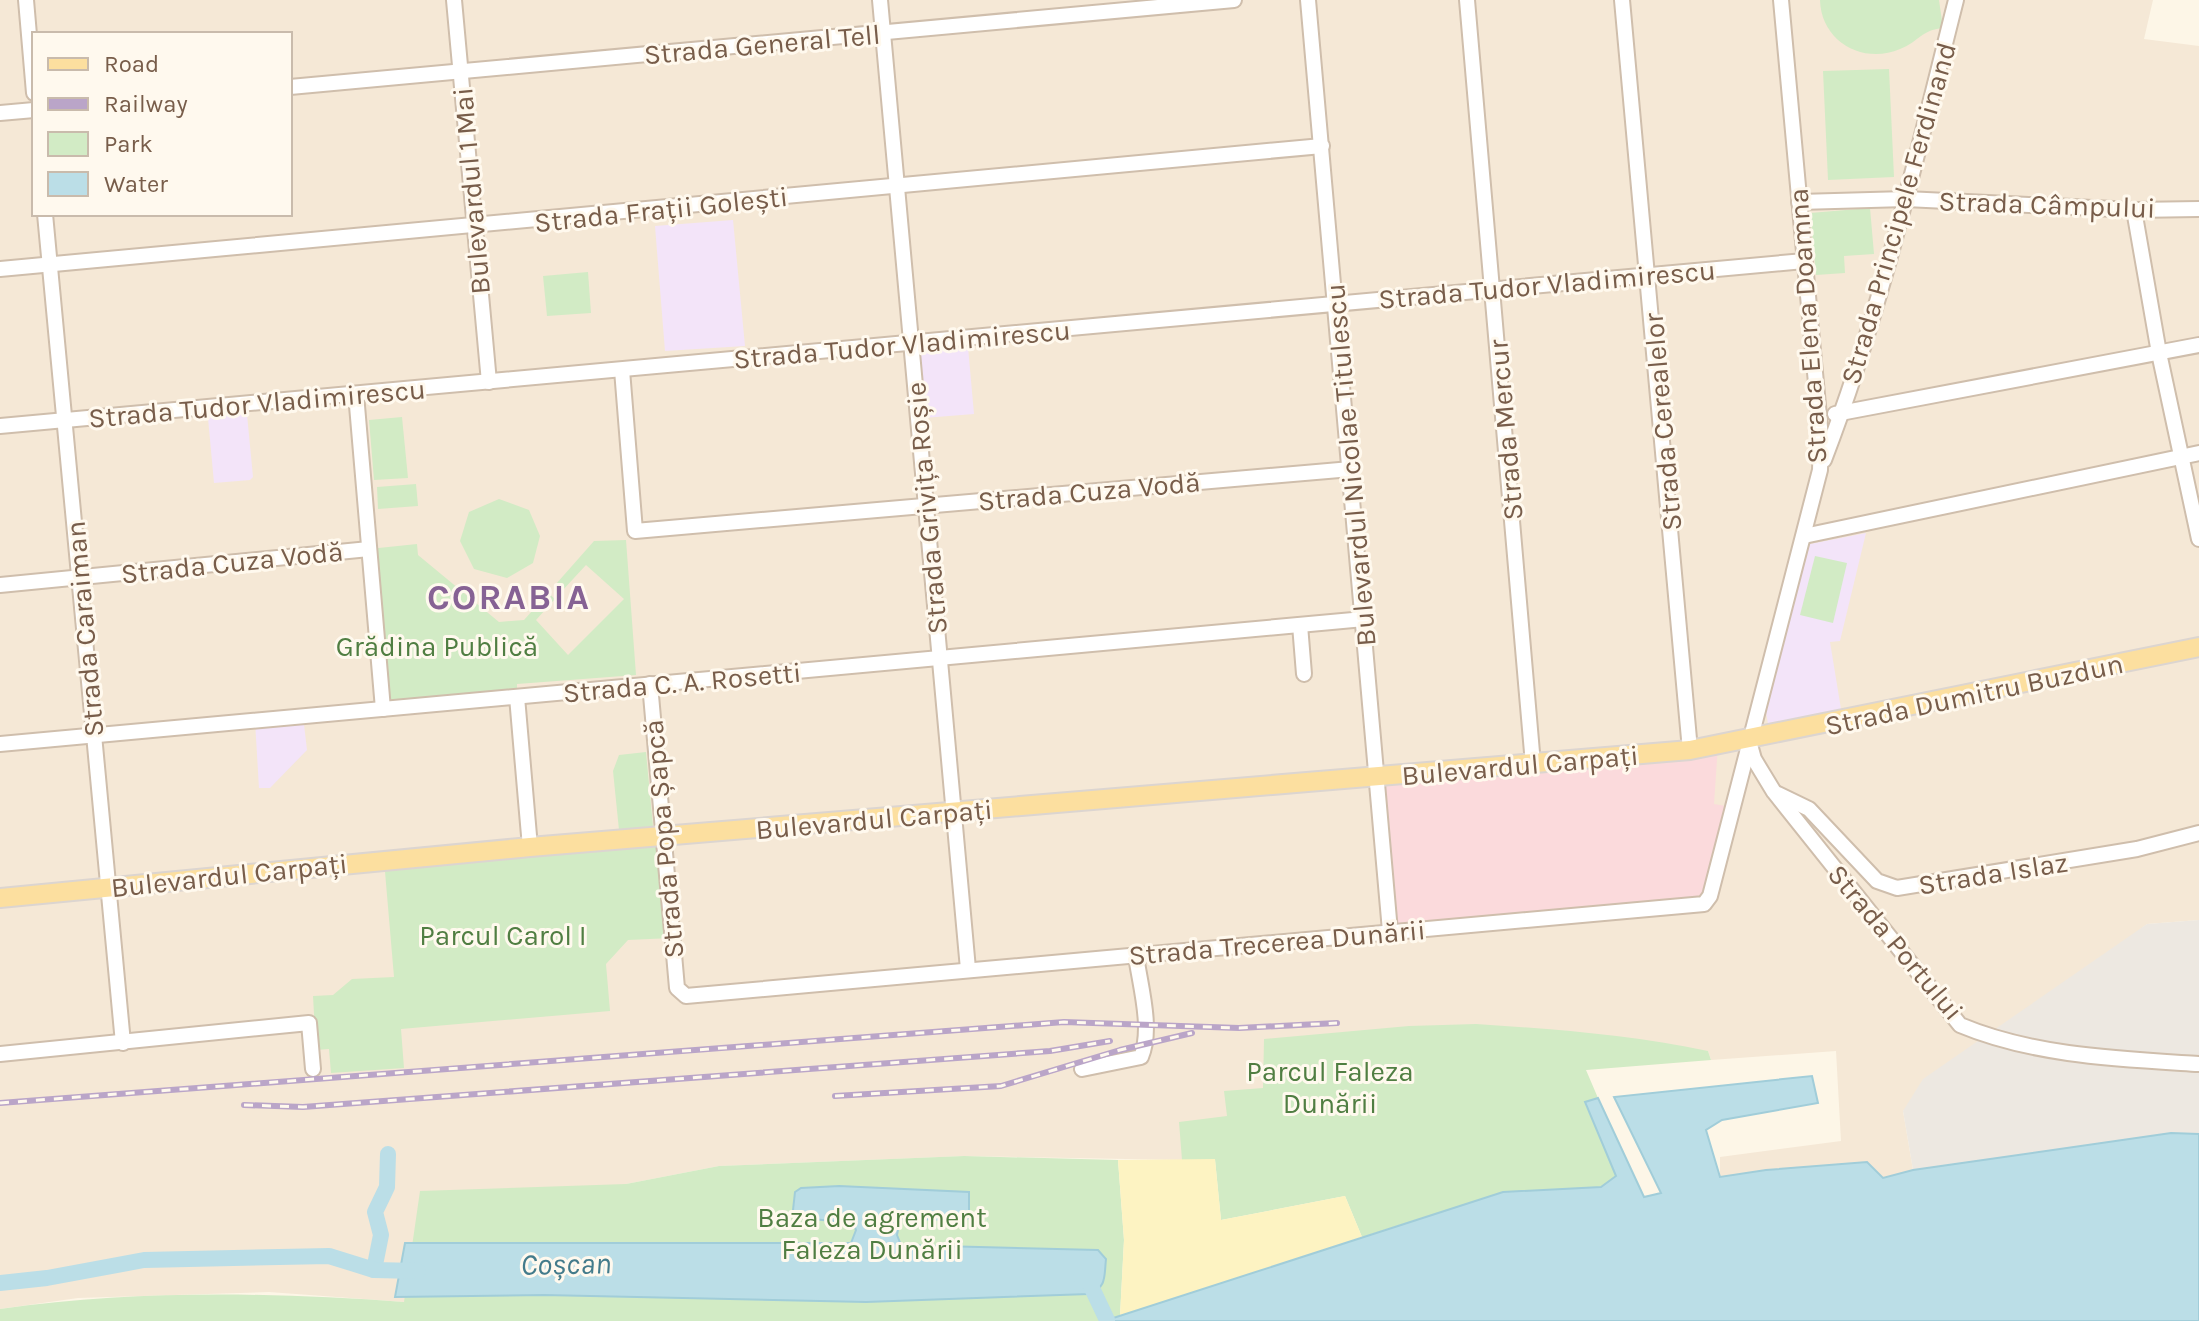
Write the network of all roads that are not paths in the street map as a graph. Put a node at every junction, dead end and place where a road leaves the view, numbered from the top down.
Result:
1 (26, 0) edge
2 (454, 0) edge
3 (880, 0) edge
4 (1234, 0) edge
5 (1308, 0) edge
6 (1467, 0) edge
7 (1622, 0) edge
8 (1781, 0) edge
9 (1956, 0) edge
10 (884, 33) junction
11 (32, 70) edge
12 (460, 72) junction
13 (292, 87) edge
14 (32, 110) edge
15 (0, 113) edge
16 (1322, 146) junction
17 (898, 186) junction
18 (1906, 199) junction
19 (1799, 202) junction
20 (2199, 209) edge
21 (2134, 210) junction
22 (45, 216) edge
23 (475, 227) junction
24 (1804, 261) junction
25 (50, 264) junction
26 (0, 269) edge
27 (1649, 275) junction
28 (1493, 289) junction
29 (1336, 303) junction
30 (912, 343) junction
31 (2199, 345) edge
32 (2159, 353) junction
33 (622, 370) junction
34 (489, 382) junction
35 (356, 394) junction
36 (1842, 413) junction
37 (1819, 417) junction
38 (65, 420) junction
39 (0, 426) edge
40 (2199, 453) edge
41 (2181, 457) junction
42 (1351, 464) junction
43 (1820, 470) junction
44 (925, 500) junction
45 (1804, 536) junction
46 (2199, 539) edge
47 (369, 549) junction
48 (79, 577) junction
49 (0, 585) edge
50 (1364, 619) junction
51 (1300, 625) junction
52 (2199, 647) edge
53 (940, 658) junction
54 (1304, 674) dead end
55 (650, 684) junction
56 (517, 697) junction
57 (383, 709) junction
58 (94, 735) junction
59 (1749, 741) junction
60 (0, 744) edge
61 (1690, 750) junction
62 (1533, 764) junction
63 (1377, 778) junction
64 (1774, 792) junction
65 (954, 812) junction
66 (2199, 833) edge
67 (663, 835) junction
68 (530, 847) junction
69 (109, 887) junction
70 (0, 898) edge
71 (1390, 931) junction
72 (1136, 956) junction
73 (968, 969) junction
74 (680, 993) joint
75 (123, 1043) junction
76 (0, 1054) edge
77 (2199, 1064) edge
78 (313, 1069) dead end
79 (1082, 1069) dead end

1 - 11 street
2 - 12 street, Bulevardul 1 Mai
3 - 10 street, Strada Grivița Roșie
4 - 10 street, Strada General Tell
5 - 16 street, Bulevardul Nicolae Titulescu
6 - 28 street, Strada Mercur
7 - 27 street, Strada Cerealelor
8 - 19 street, Strada Elena Doamna
9 - 18 street, Strada Principele Ferdinand
10 - 12 street, Strada General Tell
10 - 17 street, Strada Grivița Roșie
12 - 13 street, Strada General Tell
12 - 23 street, Bulevardul 1 Mai
14 - 15 street
16 - 17 street, Strada Frații Golești
16 - 29 street, Bulevardul Nicolae Titulescu
17 - 23 street, Strada Frații Golești
17 - 30 street, Strada Grivița Roșie
18 - 19 street, Strada Câmpului
18 - 21 street, Strada Câmpului
18 - 36 street, Strada Principele Ferdinand
19 - 24 street, Strada Elena Doamna
20 - 21 street, Strada Câmpului
21 - 32 street
22 - 25 street, Strada Caraiman
23 - 25 street, Strada Frații Golești
23 - 34 street, Bulevardul 1 Mai
24 - 27 street, Strada Tudor Vladimirescu
24 - 37 street, Strada Elena Doamna
25 - 26 street, Strada Frații Golești
25 - 38 street, Strada Caraiman
27 - 28 street, Strada Tudor Vladimirescu
27 - 61 street, Strada Cerealelor
28 - 29 street, Strada Tudor Vladimirescu
28 - 62 street, Strada Mercur
29 - 30 street, Strada Tudor Vladimirescu
29 - 42 street, Bulevardul Nicolae Titulescu
30 - 33 street, Strada Tudor Vladimirescu
30 - 44 street, Strada Grivița Roșie
31 - 32 street
32 - 36 street
32 - 41 street
33 - 34 street, Strada Tudor Vladimirescu
33 - 44 street, Strada Cuza Vodă
34 - 35 street, Strada Tudor Vladimirescu
35 - 38 street, Strada Tudor Vladimirescu
35 - 47 street
36 - 37 street
36 - 43 street, Strada Principele Ferdinand
37 - 43 street, Strada Elena Doamna
38 - 39 street, Strada Tudor Vladimirescu
38 - 48 street, Strada Caraiman
40 - 41 street
41 - 45 street
41 - 46 street
42 - 44 street, Strada Cuza Vodă
42 - 50 street, Bulevardul Nicolae Titulescu
43 - 45 street, Strada Elena Doamna
44 - 53 street, Strada Grivița Roșie
45 - 59 street, Strada Elena Doamna
47 - 48 street, Strada Cuza Vodă
47 - 57 street
48 - 49 street, Strada Cuza Vodă
48 - 58 street, Strada Caraiman
50 - 51 street, Strada C. A. Rosetti
50 - 63 street, Bulevardul Nicolae Titulescu
51 - 53 street, Strada C. A. Rosetti
51 - 54 street
52 - 59 main road, Strada Dumitru Buzdun
53 - 55 street, Strada C. A. Rosetti
53 - 65 street, Strada Grivița Roșie
55 - 56 street, Strada C. A. Rosetti
55 - 67 street, Strada Popa Șapcă
56 - 57 street, Strada C. A. Rosetti
56 - 68 street
57 - 58 street, Strada C. A. Rosetti
58 - 60 street, Strada C. A. Rosetti
58 - 69 street, Strada Caraiman
59 - 61 main road, Bulevardul Carpați
59 - 64 street, Strada Portului
59 - 71 street, Strada Trecerea Dunării
61 - 62 main road, Bulevardul Carpați
62 - 63 main road, Bulevardul Carpați
63 - 65 main road, Bulevardul Carpați
63 - 71 street, Bulevardul Nicolae Titulescu
64 - 66 street, Strada Islaz
64 - 77 street, Strada Portului
65 - 67 main road, Bulevardul Carpați
65 - 73 street, Strada Grivița Roșie
67 - 68 main road, Bulevardul Carpați
67 - 74 street, Strada Popa Șapcă
68 - 69 main road, Bulevardul Carpați
69 - 70 main road, Bulevardul Carpați
69 - 75 street, Strada Caraiman
71 - 72 street, Strada Trecerea Dunării
72 - 73 street, Strada Trecerea Dunării
72 - 79 street
73 - 74 street, Strada Trecerea Dunării
75 - 76 street
75 - 78 street

